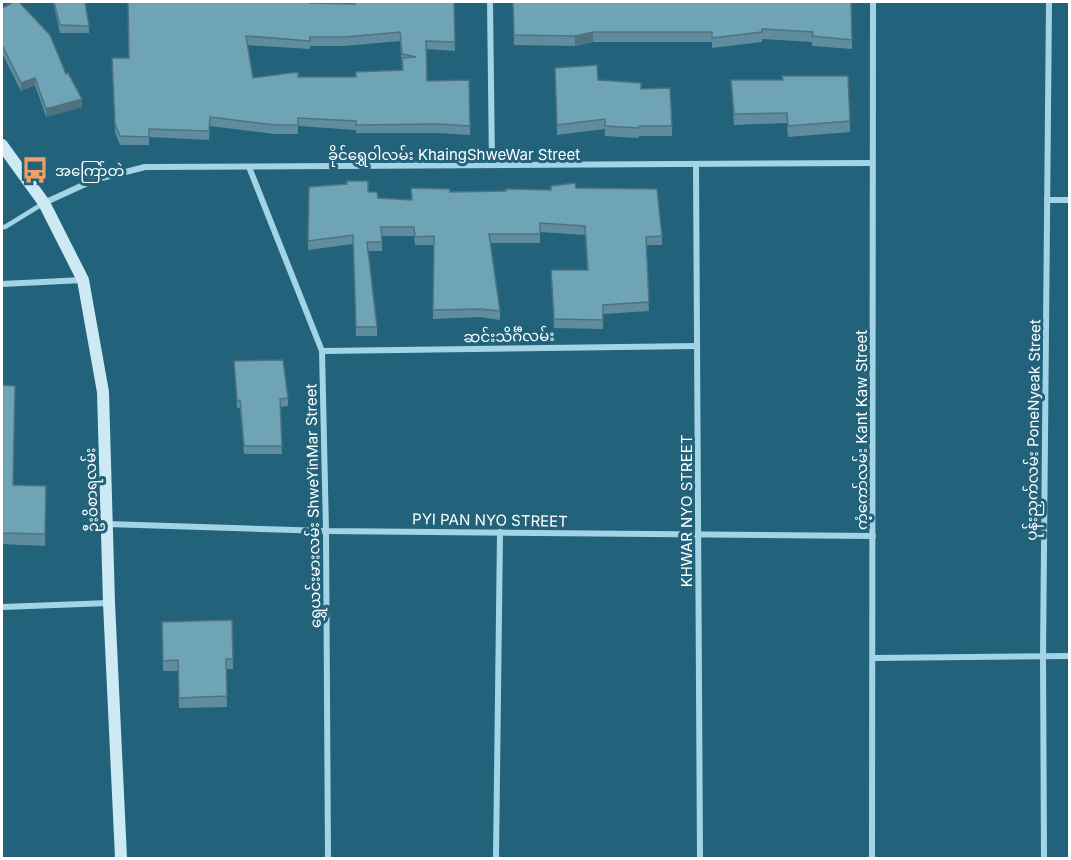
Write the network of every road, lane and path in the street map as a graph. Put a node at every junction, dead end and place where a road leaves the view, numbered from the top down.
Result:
1 (490, 2) edge
2 (873, 2) edge
3 (1049, 2) edge
4 (2, 145) edge
5 (872, 163) junction
6 (696, 164) junction
7 (492, 165) junction
8 (249, 167) junction
9 (1047, 200) junction
10 (1070, 200) edge
11 (44, 203) junction
12 (2, 227) edge
13 (83, 280) junction
14 (2, 284) edge
15 (697, 346) junction
16 (322, 351) junction
17 (107, 524) junction
18 (326, 531) junction
19 (500, 532) junction
20 (698, 534) junction
21 (873, 536) junction
22 (109, 603) junction
23 (2, 607) edge
24 (1070, 656) edge
25 (1043, 657) junction
26 (873, 658) junction
27 (121, 858) edge
28 (328, 858) edge
29 (496, 858) edge
30 (700, 858) edge
31 (872, 858) edge
32 (1044, 858) edge

1 - 7 street
2 - 5 street, ကံ့ကော်လမ်း Kant Kaw Street
3 - 9 street, ပုန်းညှက်လမ်း PoneNyeak Street
4 - 11 main road, ဦးဝိစာရလမ်း
5 - 6 street, ခိုင်ရွှေဝါလမ်း KhaingShweWar Street
5 - 21 street, ကံ့ကော်လမ်း Kant Kaw Street
6 - 7 street, ခိုင်ရွှေဝါလမ်း KhaingShweWar Street
6 - 15 street, KHWAR NYO STREET
7 - 8 street, ခိုင်ရွှေဝါလမ်း KhaingShweWar Street
8 - 11 street, ခိုင်ရွှေဝါလမ်း KhaingShweWar Street
8 - 16 street, ရွှေယင်းမားလမ်း ShweYinMar Street
9 - 10 street
9 - 25 street, ပုန်းညှက်လမ်း PoneNyeak Street
11 - 12 lane
11 - 13 main road, ဦးဝိစာရလမ်း
13 - 14 street
13 - 17 main road, ဦးဝိစာရလမ်း
15 - 16 street, ဆင်းသိင်္ဂီလမ်း
15 - 20 street, KHWAR NYO STREET
16 - 18 street, ရွှေယင်းမားလမ်း ShweYinMar Street
17 - 18 street, PYI PAN NYO STREET
17 - 22 main road, ဦးဝိစာရလမ်း
18 - 19 street, PYI PAN NYO STREET
18 - 28 street, ရွှေယင်းမားလမ်း ShweYinMar Street
19 - 20 street, PYI PAN NYO STREET
19 - 29 street
20 - 21 street, PYI PAN NYO STREET
20 - 30 street, KHWAR NYO STREET
21 - 26 street, ကံ့ကော်လမ်း Kant Kaw Street
22 - 23 street
22 - 27 main road, ဦးဝိစာရလမ်း
24 - 25 street
25 - 26 street
25 - 32 street, ပုန်းညှက်လမ်း PoneNyeak Street
26 - 31 street, ကံ့ကော်လမ်း Kant Kaw Street

